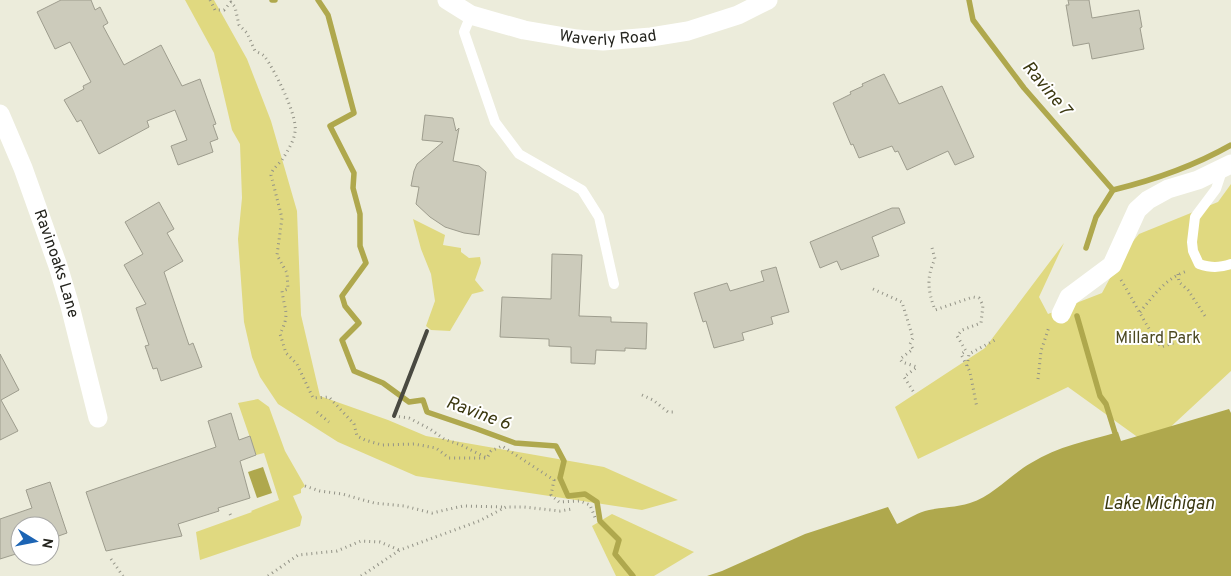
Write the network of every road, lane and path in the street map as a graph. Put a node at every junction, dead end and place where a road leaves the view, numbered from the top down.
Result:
1 (210, 0) edge
2 (447, 0) edge
3 (768, 0) edge
4 (471, 15) junction
5 (0, 114) edge
6 (1227, 165) edge
7 (932, 248) dead end
8 (1231, 264) edge
9 (1112, 265) junction
10 (1205, 266) junction
11 (1178, 274) junction
12 (614, 284) dead end
13 (873, 289) dead end
14 (1140, 312) junction
15 (1061, 314) joint
16 (1207, 319) dead end
17 (1201, 334) dead end
18 (994, 340) dead end
19 (967, 367) junction
20 (1038, 378) dead end
21 (915, 394) dead end
22 (642, 395) dead end
23 (978, 408) dead end
24 (317, 412) dead end
25 (674, 412) dead end
26 (394, 416) dead end
27 (98, 418) dead end
28 (329, 422) dead end
29 (487, 458) junction
30 (305, 486) dead end
31 (506, 507) junction
32 (572, 509) dead end
33 (230, 514) dead end
34 (232, 518) dead end
35 (596, 520) dead end
36 (400, 550) junction
37 (111, 559) dead end
38 (123, 576) edge
39 (268, 576) edge
40 (361, 576) edge

1 - 29 path
2 - 4 street, Waverly Road
3 - 4 street, Waverly Road
4 - 12 lane
5 - 27 street, Ravinoaks Lane
6 - 9 street
6 - 10 lane
7 - 19 path
8 - 10 lane
9 - 14 path
9 - 15 street
10 - 11 path
11 - 14 path
11 - 16 path
13 - 21 path
14 - 17 path
15 - 20 path
18 - 19 path
19 - 23 path
22 - 25 path
24 - 28 path
26 - 29 path
29 - 35 path
30 - 31 path
31 - 32 path
31 - 36 path
33 - 34 path
36 - 39 path
36 - 40 path
37 - 38 path

